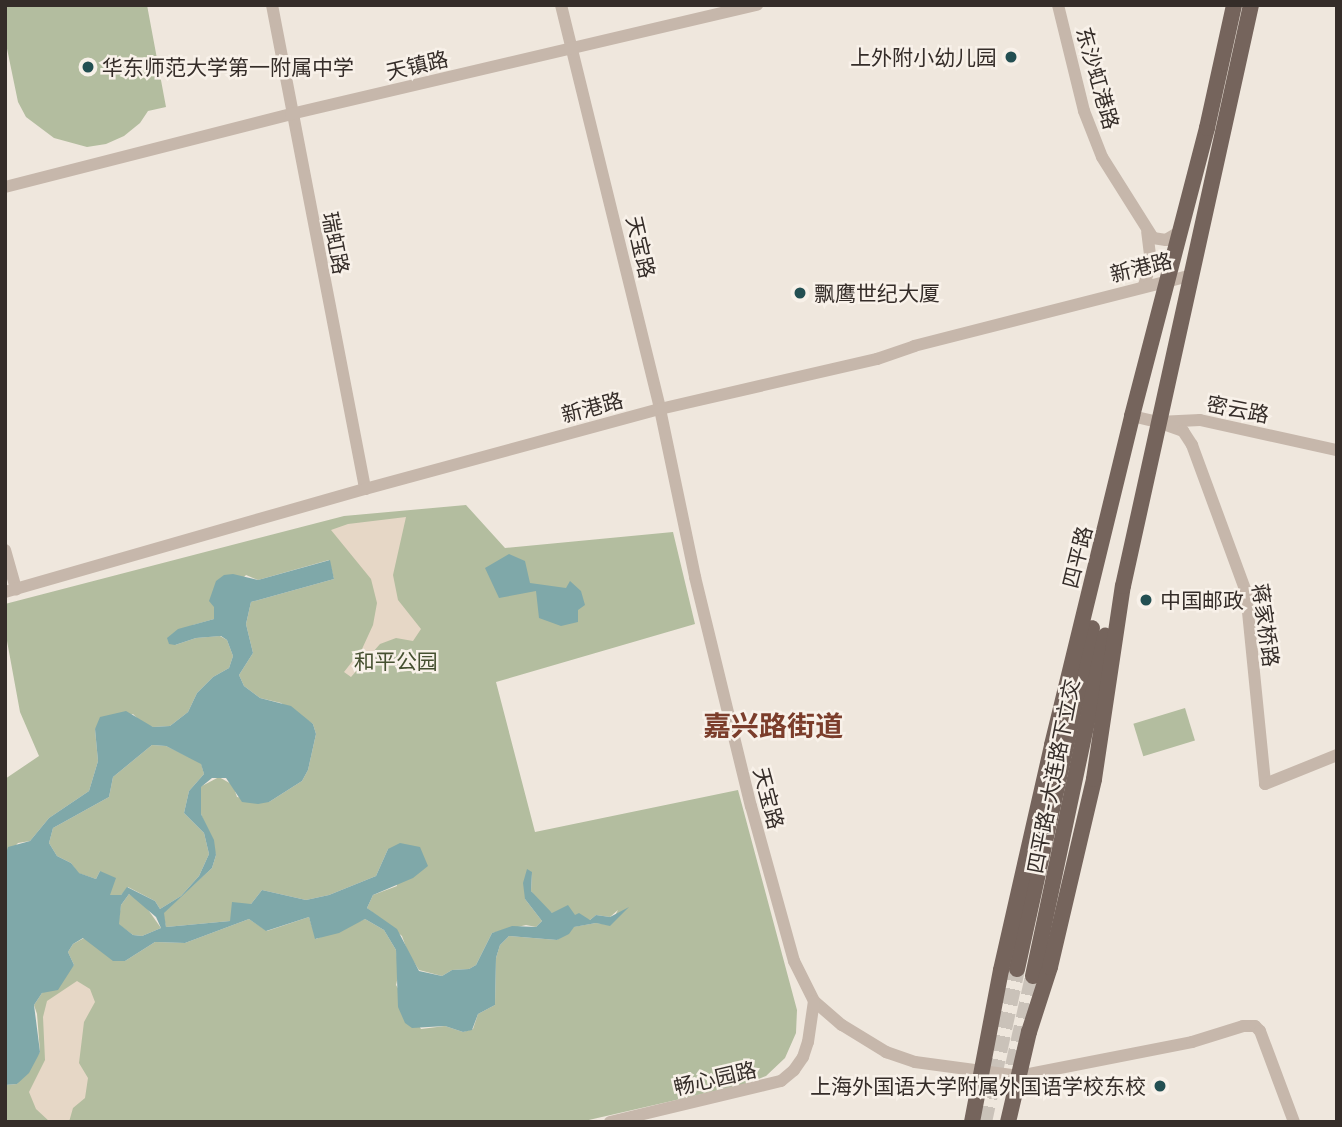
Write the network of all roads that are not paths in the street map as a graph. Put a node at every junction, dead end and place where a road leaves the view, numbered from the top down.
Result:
1 (272, 5) edge
2 (561, 5) edge
3 (757, 5) edge
4 (1058, 5) edge
5 (1234, 5) edge
6 (1251, 5) edge
7 (572, 48) junction
8 (291, 114) junction
9 (5, 187) edge
10 (1147, 231) junction
11 (1181, 231) junction
12 (1192, 275) junction
13 (1169, 279) junction
14 (1144, 285) junction
15 (660, 408) junction
16 (1132, 416) junction
17 (1158, 422) junction
18 (1337, 450) edge
19 (365, 489) junction
20 (5, 550) edge
21 (1123, 586) junction
22 (1091, 587) junction
23 (11, 591) edge
24 (1337, 755) edge
25 (1017, 969) tunnel mouth
26 (1033, 976) tunnel mouth
27 (814, 1001) junction
28 (983, 1072) junction
29 (1019, 1076) junction
30 (610, 1122) edge
31 (972, 1122) edge
32 (1008, 1122) edge
33 (1294, 1122) edge

1 - 8 street, 瑞虹路
2 - 7 street, 天宝路
3 - 7 street, 天镇路
4 - 10 street, 东沙虹港路
5 - 11 main road, 四平路
6 - 12 main road
7 - 8 street, 天镇路
7 - 15 street, 天宝路
8 - 9 street, 天镇路
8 - 19 street, 瑞虹路
10 - 11 street
10 - 14 street, 东沙虹港路
11 - 13 main road, 四平路
12 - 13 street, 新港路
12 - 17 main road
13 - 14 street, 新港路
13 - 16 main road, 四平路
14 - 15 street, 新港路
15 - 19 street, 新港路
15 - 27 street, 天宝路
16 - 17 street, 密云路
16 - 22 main road, 四平路
17 - 18 street, 密云路
17 - 21 main road
17 - 24 street, 蒋家桥路
19 - 23 street, 新港路
20 - 23 street
21 - 26 main road, 四平路-大连路下立交
21 - 29 main road
22 - 25 main road, 四平路-大连路下立交
22 - 28 main road, 四平路
27 - 28 street, 天宝路
27 - 30 street, 畅心园路
28 - 29 street, 天宝路
28 - 31 main road, 四平路
29 - 32 main road
29 - 33 street, 天宝路

